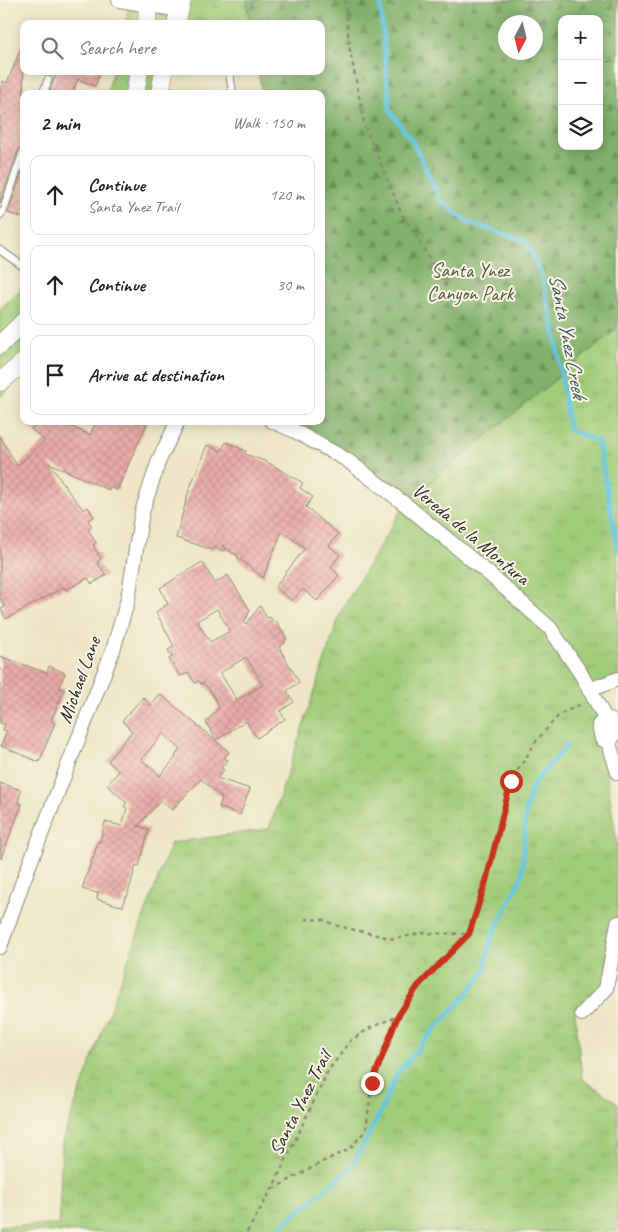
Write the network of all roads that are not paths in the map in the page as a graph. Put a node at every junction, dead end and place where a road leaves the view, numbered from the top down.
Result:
1 (120, 0) edge
2 (148, 2) edge
3 (179, 11) edge
4 (146, 20) edge
5 (138, 75) edge
6 (163, 75) edge
7 (230, 75) edge
8 (48, 80) dead end
9 (44, 90) edge
10 (136, 90) edge
11 (160, 90) edge
12 (232, 90) edge
13 (20, 161) edge
14 (3, 210) edge
15 (0, 250) edge
16 (20, 264) edge
17 (20, 325) edge
18 (0, 345) edge
19 (20, 365) edge
20 (0, 382) edge
21 (176, 425) edge
22 (281, 425) edge
23 (618, 678) edge
24 (589, 690) junction
25 (618, 772) edge
26 (618, 923) edge
27 (0, 947) edge
28 (612, 991) edge
29 (582, 1014) dead end

1 - 2 street
2 - 3 street
2 - 4 street
5 - 10 street
6 - 11 street
7 - 12 lane
8 - 9 lane
13 - 14 lane
15 - 16 lane
17 - 18 street
19 - 20 street
21 - 27 street, Michael Lane
22 - 24 street, Vereda de la Montura
23 - 24 street
24 - 25 street, Vereda de la Montura
26 - 28 street
28 - 29 street

